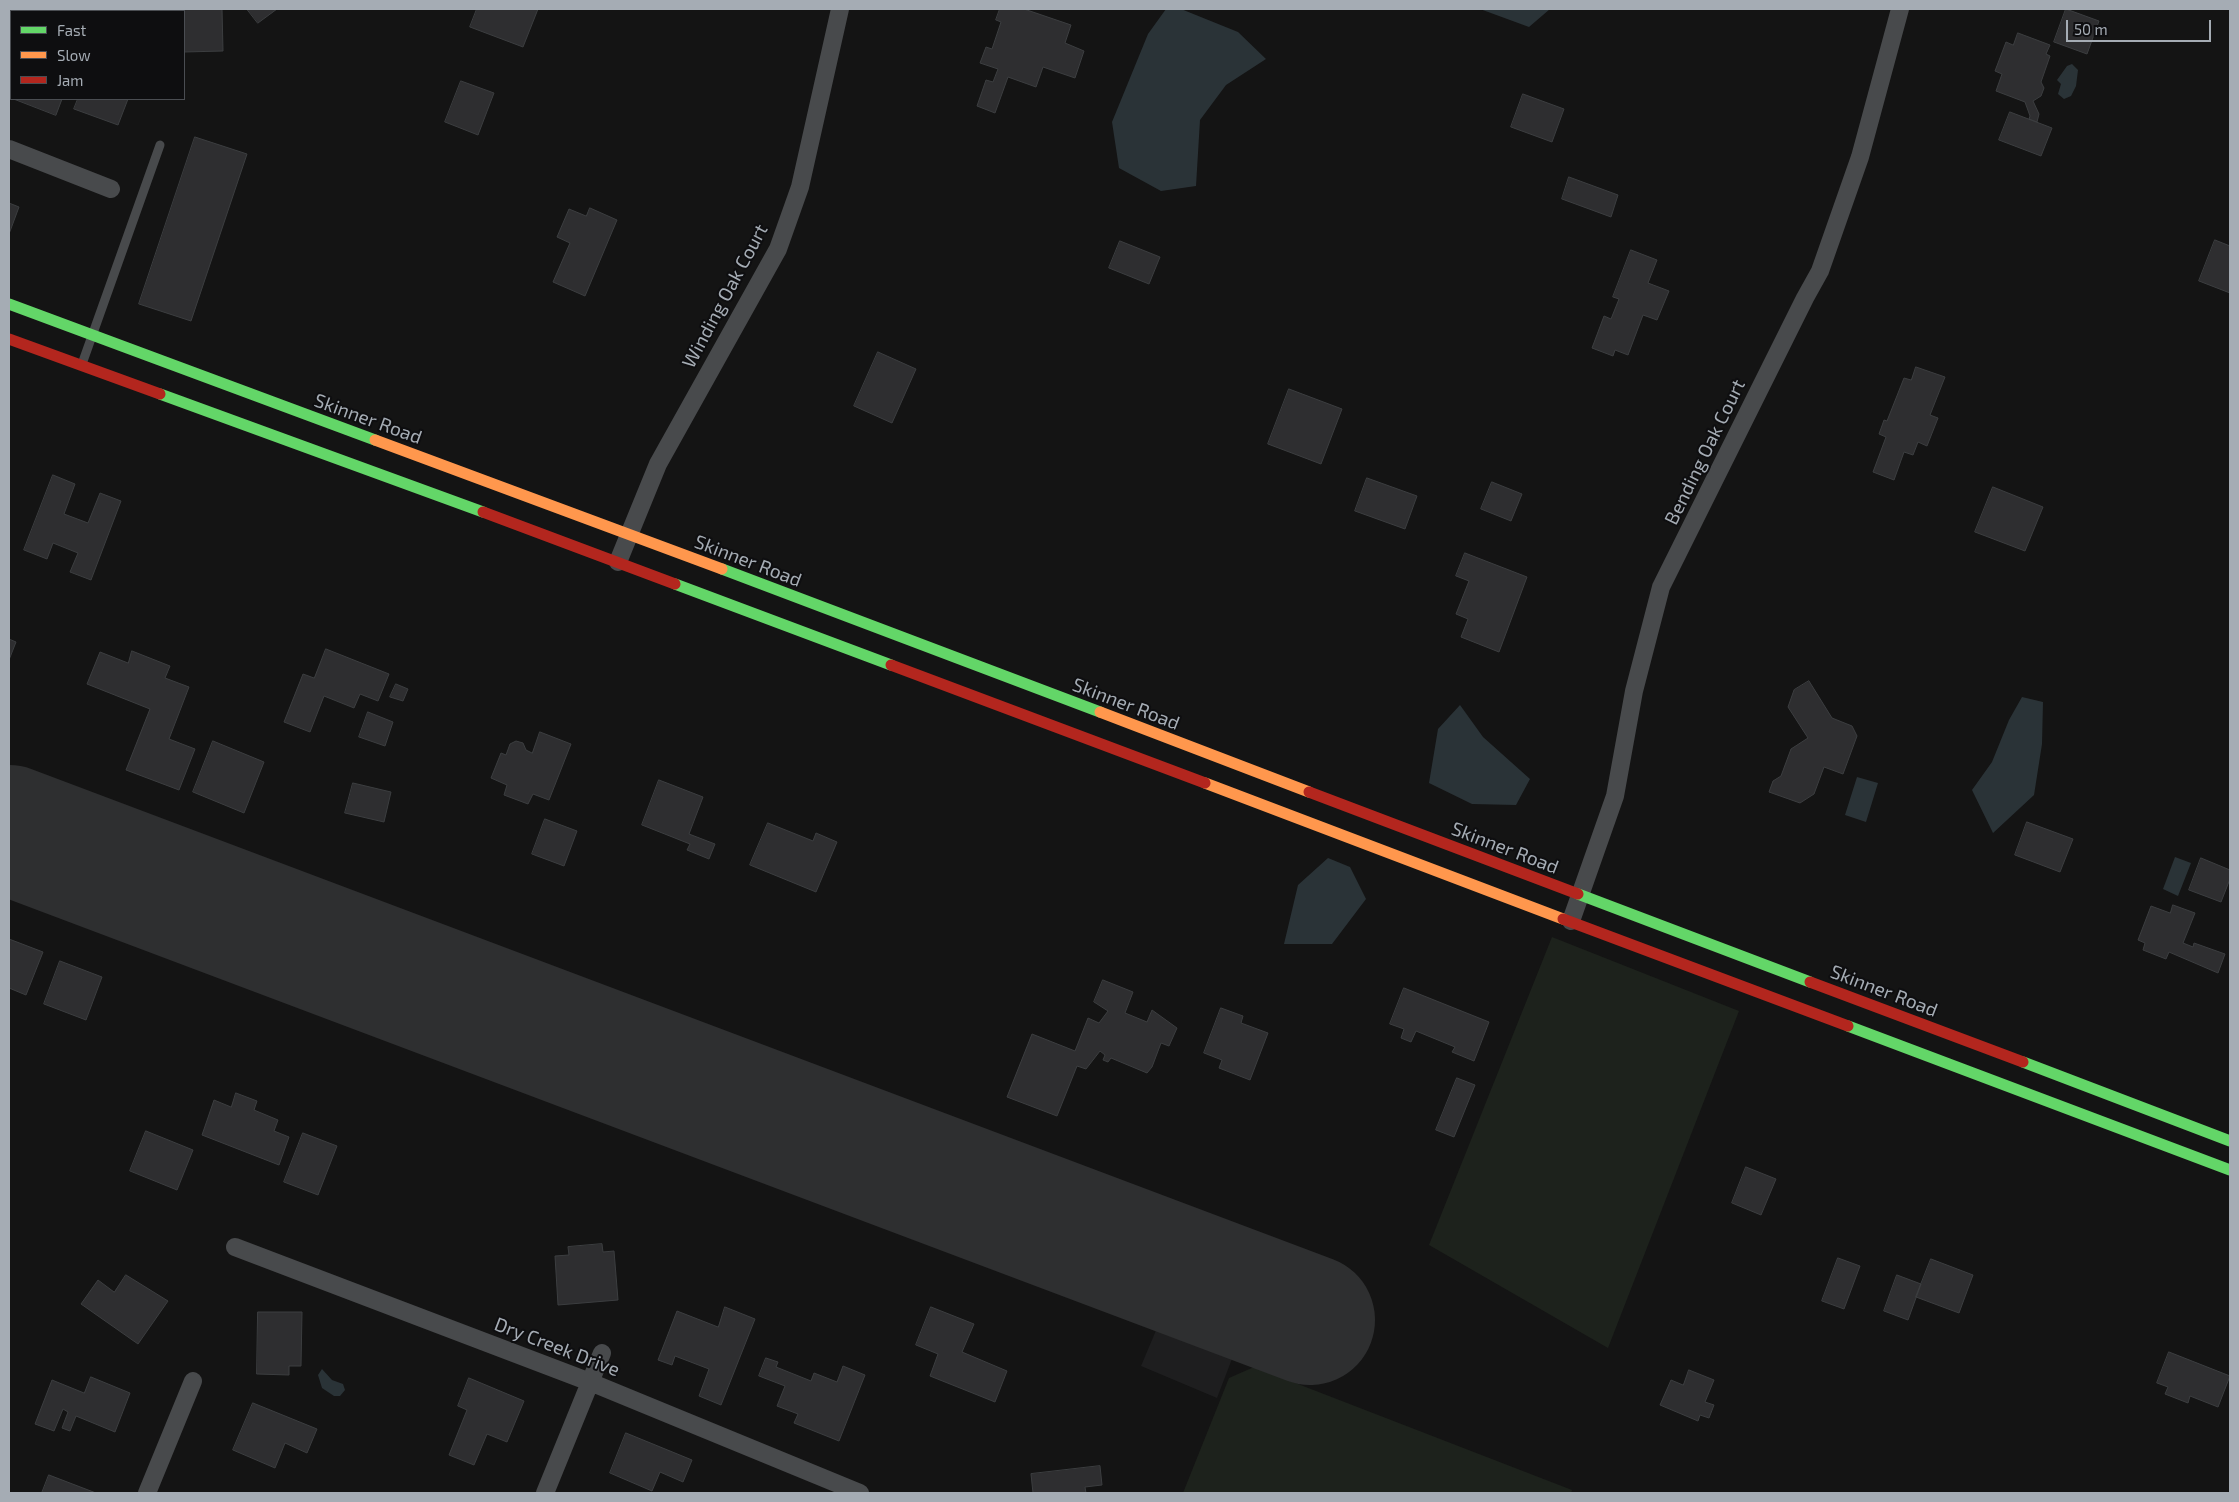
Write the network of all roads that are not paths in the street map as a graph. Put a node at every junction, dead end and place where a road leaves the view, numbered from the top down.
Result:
1 (840, 9) edge
2 (1900, 9) edge
3 (160, 145) dead end
4 (9, 149) edge
5 (111, 189) dead end
6 (9, 304) edge
7 (93, 335) junction
8 (9, 339) edge
9 (82, 365) junction
10 (629, 534) junction
11 (618, 562) junction
12 (1582, 896) junction
13 (1571, 922) junction
14 (2140, 1122) junction
15 (2230, 1141) edge
16 (2230, 1170) edge
17 (235, 1247) dead end
18 (602, 1352) dead end
19 (193, 1381) dead end
20 (590, 1382) junction
21 (147, 1493) edge
22 (545, 1493) edge
23 (860, 1493) edge

1 - 10 street, Winding Oak Court
2 - 12 street, Bending Oak Court
3 - 7 lane
4 - 5 street
6 - 7 street, Skinner Road
7 - 9 lane
7 - 10 street, Skinner Road
8 - 9 street, Skinner Road
9 - 11 street, Skinner Road
10 - 11 street, Winding Oak Court
10 - 12 street, Skinner Road
11 - 13 street, Skinner Road
12 - 13 street, Bending Oak Court
12 - 14 street, Skinner Road
13 - 14 street, Skinner Road
14 - 15 street, Skinner Road
14 - 16 street, Skinner Road
17 - 20 street, Dry Creek Drive
18 - 20 street
19 - 21 street
20 - 22 street
20 - 23 street, Dry Creek Drive

